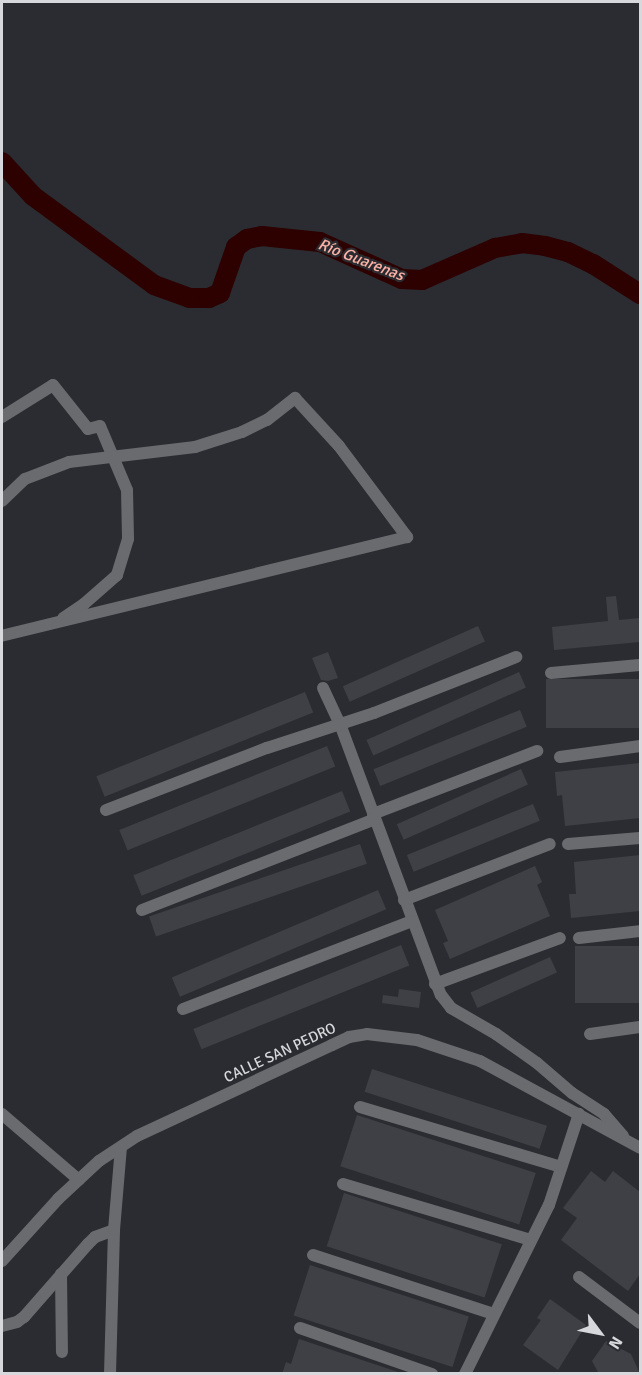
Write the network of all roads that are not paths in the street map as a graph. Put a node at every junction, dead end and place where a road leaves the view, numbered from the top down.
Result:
1 (2, 417) edge
2 (113, 456) junction
3 (2, 501) edge
4 (54, 624) junction
5 (2, 636) edge
6 (516, 657) dead end
7 (640, 665) edge
8 (552, 672) dead end
9 (323, 688) dead end
10 (340, 724) junction
11 (640, 746) edge
12 (537, 751) dead end
13 (560, 757) dead end
14 (106, 810) dead end
15 (374, 817) junction
16 (640, 838) edge
17 (550, 844) dead end
18 (567, 844) dead end
19 (404, 900) junction
20 (142, 910) dead end
21 (412, 921) junction
22 (640, 931) edge
23 (560, 938) dead end
24 (579, 938) dead end
25 (435, 984) junction
26 (183, 1009) dead end
27 (640, 1027) edge
28 (590, 1034) dead end
29 (360, 1107) dead end
30 (2, 1114) edge
31 (579, 1114) junction
32 (640, 1135) edge
33 (635, 1144) edge
34 (121, 1147) junction
35 (561, 1167) junction
36 (79, 1180) junction
37 (343, 1184) dead end
38 (114, 1230) junction
39 (531, 1240) junction
40 (313, 1255) dead end
41 (2, 1261) edge
42 (61, 1274) junction
43 (579, 1277) dead end
44 (495, 1314) junction
45 (640, 1323) edge
46 (2, 1326) edge
47 (300, 1328) dead end
48 (62, 1352) dead end
49 (110, 1374) edge
50 (432, 1374) edge
51 (465, 1374) edge

1 - 2 street
2 - 3 street
2 - 4 street
2 - 4 street
4 - 5 street
6 - 10 street
7 - 8 street
9 - 10 street
10 - 14 street
10 - 15 street
11 - 13 street
12 - 15 street
15 - 19 street
15 - 20 street
16 - 18 street
17 - 19 street
19 - 21 street
21 - 25 street
21 - 26 street
22 - 24 street
23 - 25 street
25 - 33 street
27 - 28 street
29 - 35 street
30 - 36 street
31 - 33 street, CALLE SAN PEDRO
31 - 34 street, CALLE SAN PEDRO
31 - 35 street
32 - 33 street
34 - 36 street, CALLE SAN PEDRO
34 - 38 street
35 - 39 street
36 - 41 street, CALLE SAN PEDRO
37 - 39 street
38 - 42 street
38 - 49 street
39 - 44 street
40 - 44 street
42 - 46 street
42 - 48 street
43 - 45 street
44 - 51 street
47 - 50 street

